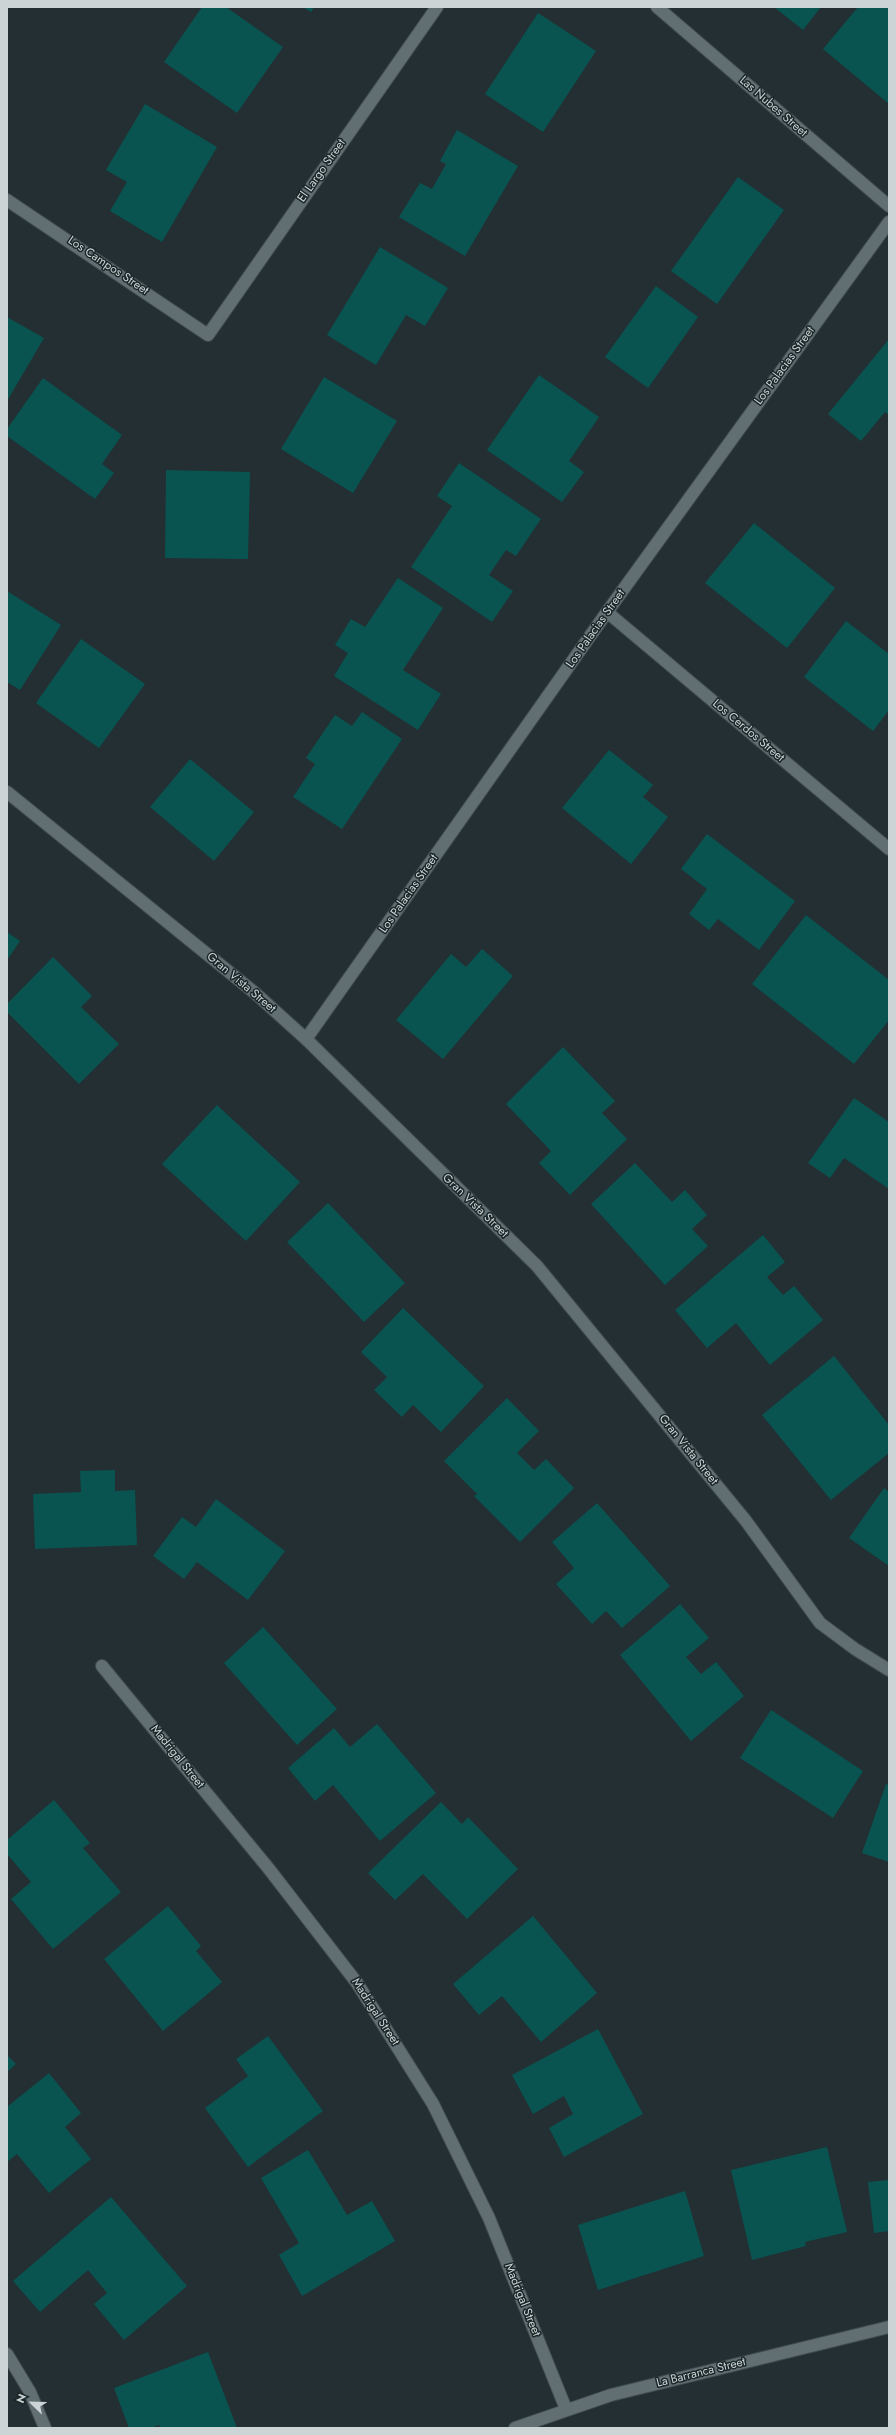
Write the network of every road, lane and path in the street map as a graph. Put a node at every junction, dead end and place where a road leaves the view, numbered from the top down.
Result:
1 (437, 7) edge
2 (657, 7) edge
3 (7, 200) edge
4 (889, 206) edge
5 (889, 222) edge
6 (208, 335) joint
7 (607, 612) junction
8 (7, 792) edge
9 (889, 849) edge
10 (306, 1039) junction
11 (102, 1666) dead end
12 (889, 1670) edge
13 (889, 2327) edge
14 (7, 2354) edge
15 (566, 2409) junction
16 (45, 2428) edge
17 (515, 2428) edge

1 - 6 street, El Largo Street
2 - 4 street, Las Nubes Street
3 - 6 street, Los Campos Street
5 - 7 street, Los Palacias Street
7 - 9 street, Los Cerdos Street
7 - 10 street, Los Palacias Street
8 - 10 street, Gran Vista Street
10 - 12 street, Gran Vista Street
11 - 15 street, Madrigal Street
13 - 15 street, La Barranca Street
14 - 16 street
15 - 17 street, La Barranca Street

